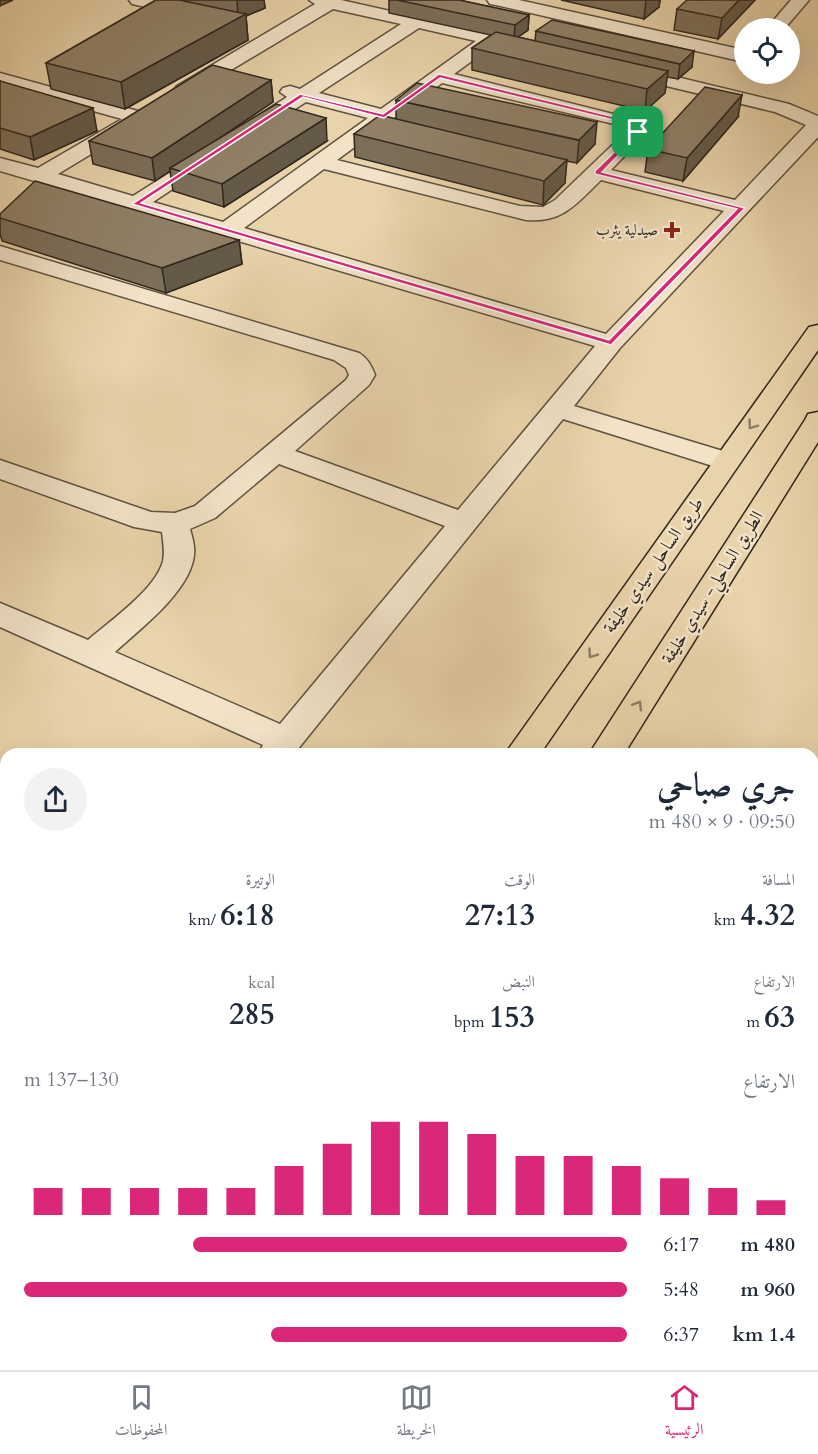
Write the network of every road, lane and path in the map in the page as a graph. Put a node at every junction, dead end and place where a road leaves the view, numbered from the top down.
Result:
1 (138, 0) edge
2 (384, 0) edge
3 (496, 0) edge
4 (800, 0) edge
5 (324, 1) edge
6 (367, 11) junction
7 (215, 17) edge
8 (785, 18) edge
9 (416, 22) junction
10 (259, 27) dead end
11 (281, 32) junction
12 (490, 39) junction
13 (548, 52) edge
14 (734, 54) edge
15 (606, 66) edge
16 (213, 73) junction
17 (439, 76) junction
18 (235, 78) edge
19 (734, 78) edge
20 (0, 79) edge
21 (268, 87) dead end
22 (722, 93) junction
23 (302, 95) junction
24 (384, 116) junction
25 (138, 117) junction
26 (818, 124) edge
27 (321, 162) junction
28 (0, 164) edge
29 (597, 173) junction
30 (50, 178) junction
31 (29, 198) edge
32 (135, 204) junction
33 (741, 208) junction
34 (227, 230) junction
35 (0, 253) edge
36 (818, 332) edge
37 (611, 343) junction
38 (557, 409) junction
39 (818, 420) edge
40 (275, 453) junction
41 (726, 461) junction
42 (0, 469) edge
43 (464, 523) junction
44 (175, 524) junction
45 (0, 614) edge
46 (92, 655) junction
47 (280, 748) edge
48 (526, 748) edge
49 (610, 748) edge

1 - 7 street
2 - 6 street
3 - 14 street
4 - 8 street
5 - 6 street
5 - 11 street
6 - 9 street
9 - 12 street
9 - 23 street
10 - 11 street
11 - 16 street
12 - 13 street
12 - 17 street
15 - 22 street
16 - 18 street
16 - 25 street
17 - 24 street
17 - 29 street
19 - 22 street
20 - 25 street
21 - 23 street
22 - 26 street
23 - 24 street
23 - 32 street
24 - 27 street
25 - 30 street
26 - 33 street
27 - 29 street
27 - 34 street
28 - 30 street
29 - 33 street
30 - 31 street
30 - 32 street
32 - 34 street
33 - 37 street
34 - 37 street
35 - 40 street
36 -> 41 highway, طريق الساحل سيدي خليفة
37 - 38 street
38 - 41 street
38 - 43 street
49 -> 39 highway, الطريق الساحلي- سيدي خليفة
40 - 43 street
40 - 44 street
41 -> 48 highway, طريق الساحل سيدي خليفة
42 - 44 street
43 - 47 street
44 - 46 street
45 - 46 street
46 - 47 street

